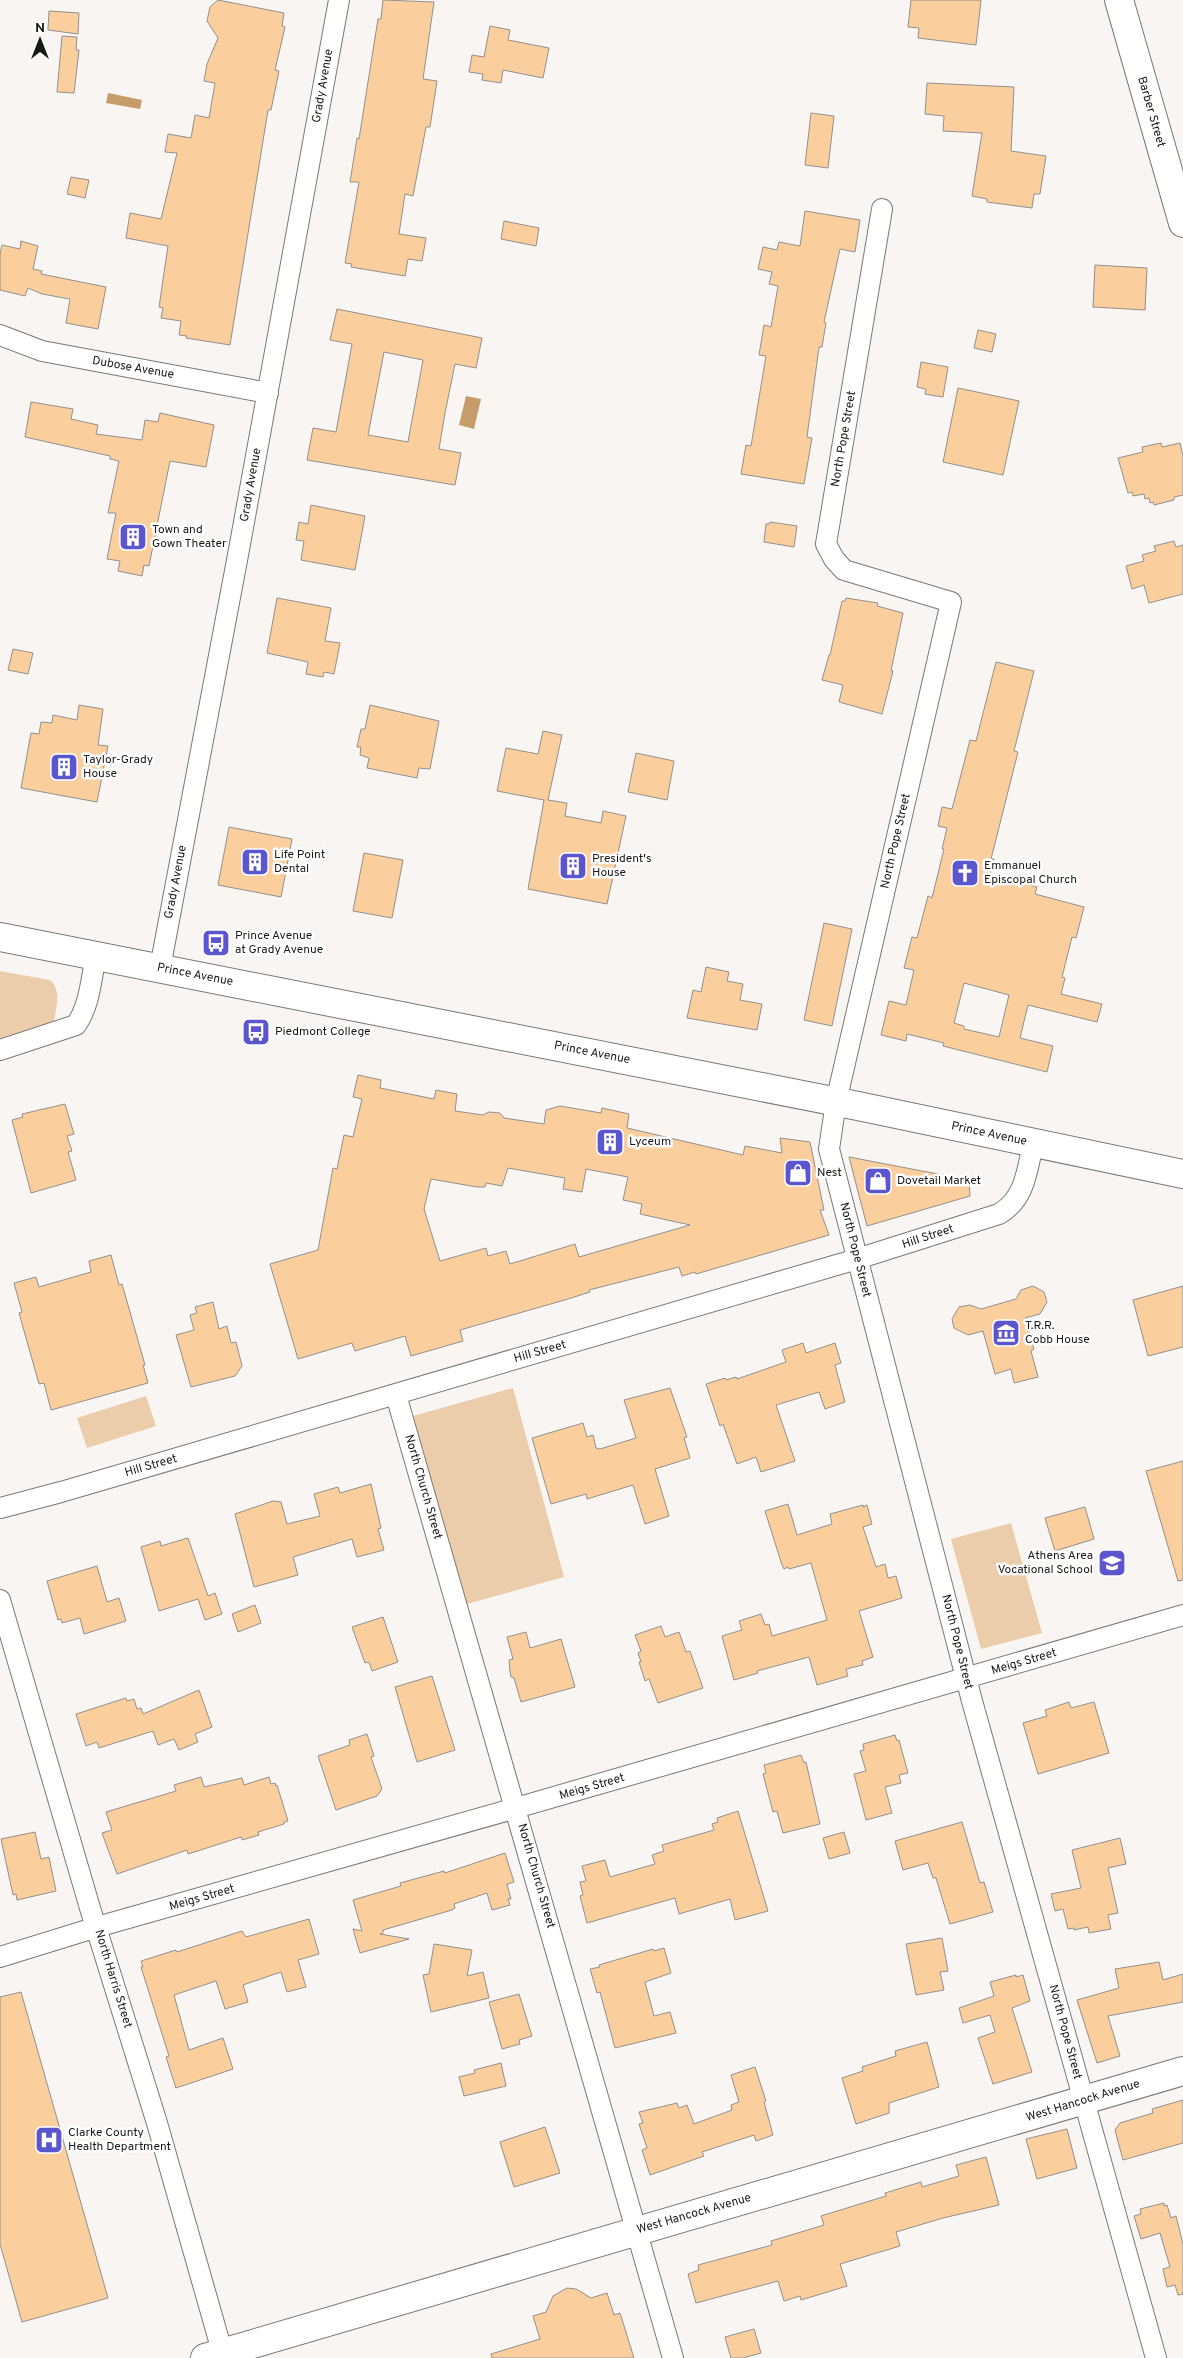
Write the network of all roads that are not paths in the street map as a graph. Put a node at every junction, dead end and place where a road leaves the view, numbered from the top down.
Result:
1 (339, 0) edge
2 (1119, 0) edge
3 (882, 209) dead end
4 (1183, 224) edge
5 (0, 335) edge
6 (268, 393) junction
7 (0, 937) edge
8 (96, 956) junction
9 (160, 968) junction
10 (0, 1050) edge
11 (836, 1102) junction
12 (1033, 1144) junction
13 (1183, 1174) edge
14 (857, 1259) junction
15 (396, 1394) junction
16 (0, 1508) edge
17 (0, 1600) edge
18 (1183, 1615) edge
19 (967, 1678) junction
20 (516, 1808) junction
21 (97, 1927) junction
22 (0, 1957) edge
23 (1183, 2071) edge
24 (1084, 2102) junction
25 (637, 2231) junction
26 (217, 2356) edge
27 (672, 2358) edge
28 (1156, 2358) edge

1 - 6 street, Grady Avenue
2 - 4 street, Barber Street
3 - 11 street, North Pope Street
5 - 6 street, Dubose Avenue
6 - 9 street, Grady Avenue
7 - 8 street, Prince Avenue
8 - 9 street, Prince Avenue
8 - 10 street
9 - 11 street, Prince Avenue
11 - 12 street, Prince Avenue
11 - 14 street, North Pope Street
12 - 13 street, Prince Avenue
12 - 14 street, Hill Street
14 - 15 street, Hill Street
14 - 19 street, North Pope Street
15 - 16 street, Hill Street
15 - 20 street, North Church Street
17 - 21 street, North Harris Street
18 - 19 street, Meigs Street
19 - 20 street, Meigs Street
19 - 24 street, North Pope Street
20 - 21 street, Meigs Street
20 - 25 street, North Church Street
21 - 22 street, Meigs Street
21 - 26 street, North Harris Street
23 - 24 street, West Hancock Avenue
24 - 25 street, West Hancock Avenue
24 - 28 street, North Pope Street
25 - 26 street, West Hancock Avenue
25 - 27 street, North Church Street

